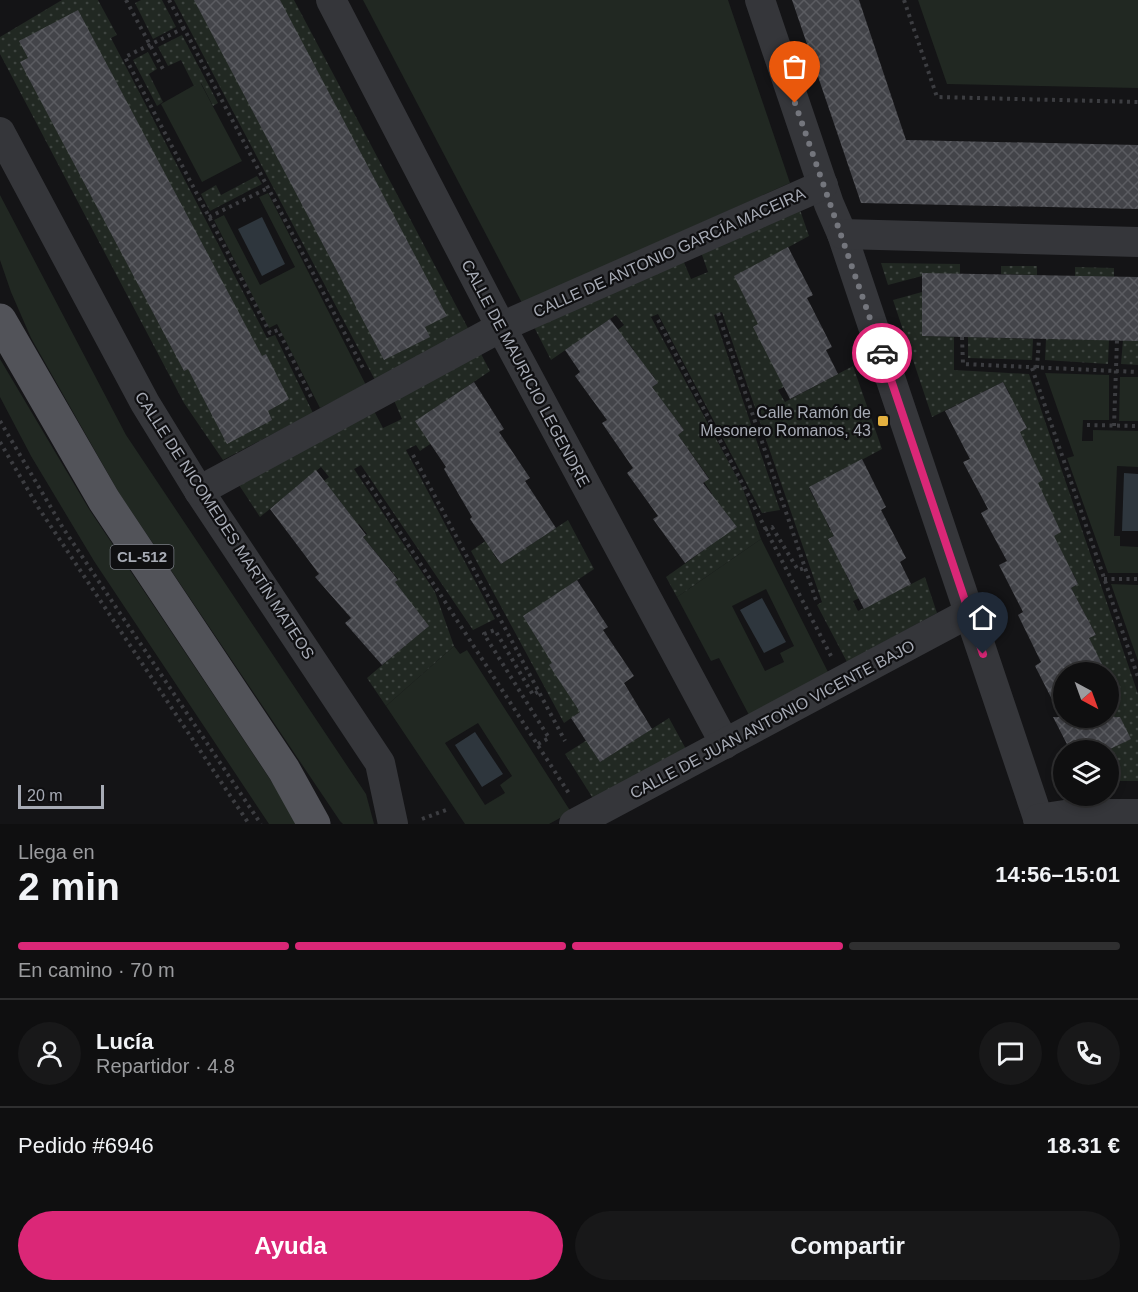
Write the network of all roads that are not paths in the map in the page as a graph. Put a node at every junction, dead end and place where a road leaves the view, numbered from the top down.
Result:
1 (331, 0) edge
2 (760, 0) edge
3 (0, 132) edge
4 (823, 185) junction
5 (842, 234) junction
6 (1138, 242) edge
7 (0, 297) edge
8 (501, 327) junction
9 (5, 328) edge
10 (199, 491) junction
11 (969, 613) junction
12 (725, 744) junction
13 (284, 770) junction
14 (574, 811) edge
15 (1138, 814) edge
16 (1039, 821) edge
17 (407, 822) edge
18 (314, 824) edge
19 (328, 824) edge

1 - 8 street, CALLE DE MAURICIO LEGENDRE
2 - 4 street
3 - 10 street, CALLE DE NICOMEDES MARTÍN MATEOS
4 - 5 street
4 - 8 street, CALLE DE ANTONIO GARCÍA MACEIRA
5 - 6 street
5 - 11 street
7 - 9 main road, CL-512
8 - 10 street, CALLE DE ANTONIO GARCÍA MACEIRA
8 - 12 street, CALLE DE MAURICIO LEGENDRE
9 - 13 main road, CL-512
10 - 17 street, CALLE DE NICOMEDES MARTÍN MATEOS
11 - 12 street, CALLE DE JUAN ANTONIO VICENTE BAJO
11 - 16 street
12 - 14 street, CALLE DE JUAN ANTONIO VICENTE BAJO
13 - 18 main road, CL-512
13 - 19 main road, CL-512
15 - 16 street

